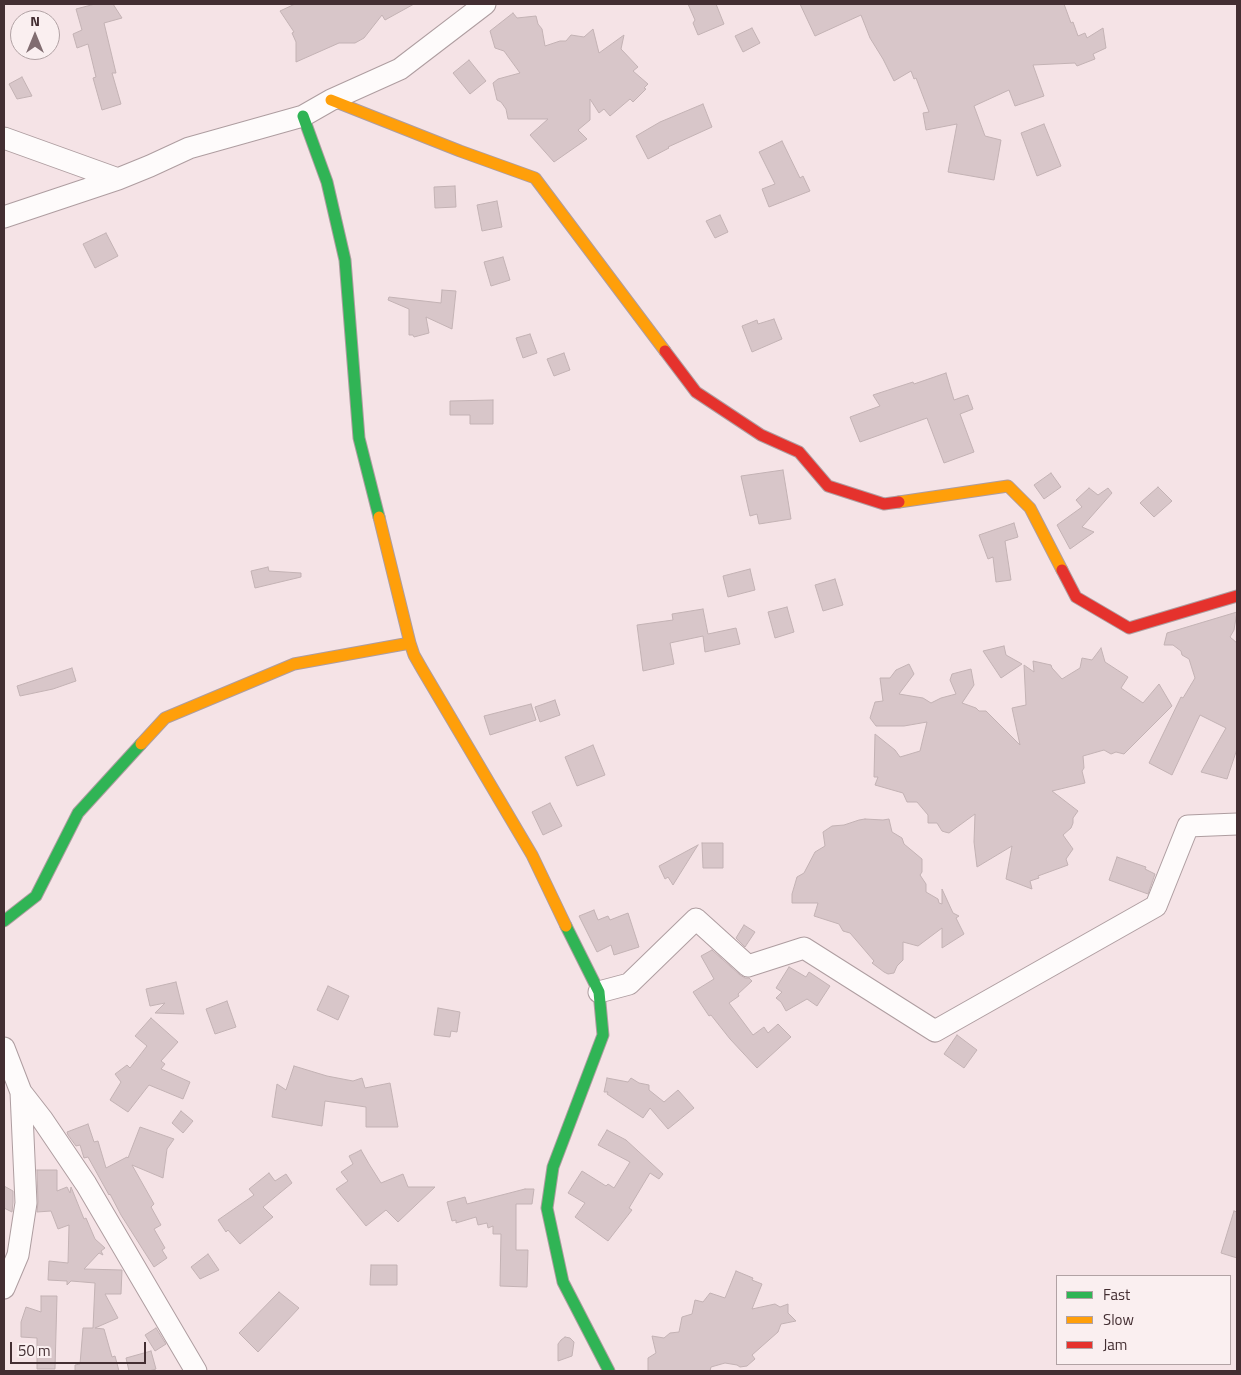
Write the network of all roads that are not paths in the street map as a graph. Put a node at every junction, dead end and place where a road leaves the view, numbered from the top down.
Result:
1 (485, 4) edge
2 (330, 100) junction
3 (303, 116) junction
4 (4, 138) edge
5 (118, 178) junction
6 (4, 217) edge
7 (1237, 596) edge
8 (410, 643) junction
9 (1237, 824) edge
10 (4, 921) edge
11 (599, 992) junction
12 (4, 1048) edge
13 (21, 1092) junction
14 (12, 1235) edge
15 (4, 1288) edge
16 (196, 1371) edge
17 (609, 1371) edge

1 - 2 street
2 - 3 street
2 - 7 street
3 - 5 street
3 - 8 street
4 - 5 street
5 - 6 street
8 - 10 street
8 - 11 street
9 - 11 street
11 - 17 street
12 - 13 street
13 - 14 street
13 - 16 street
14 - 15 street

